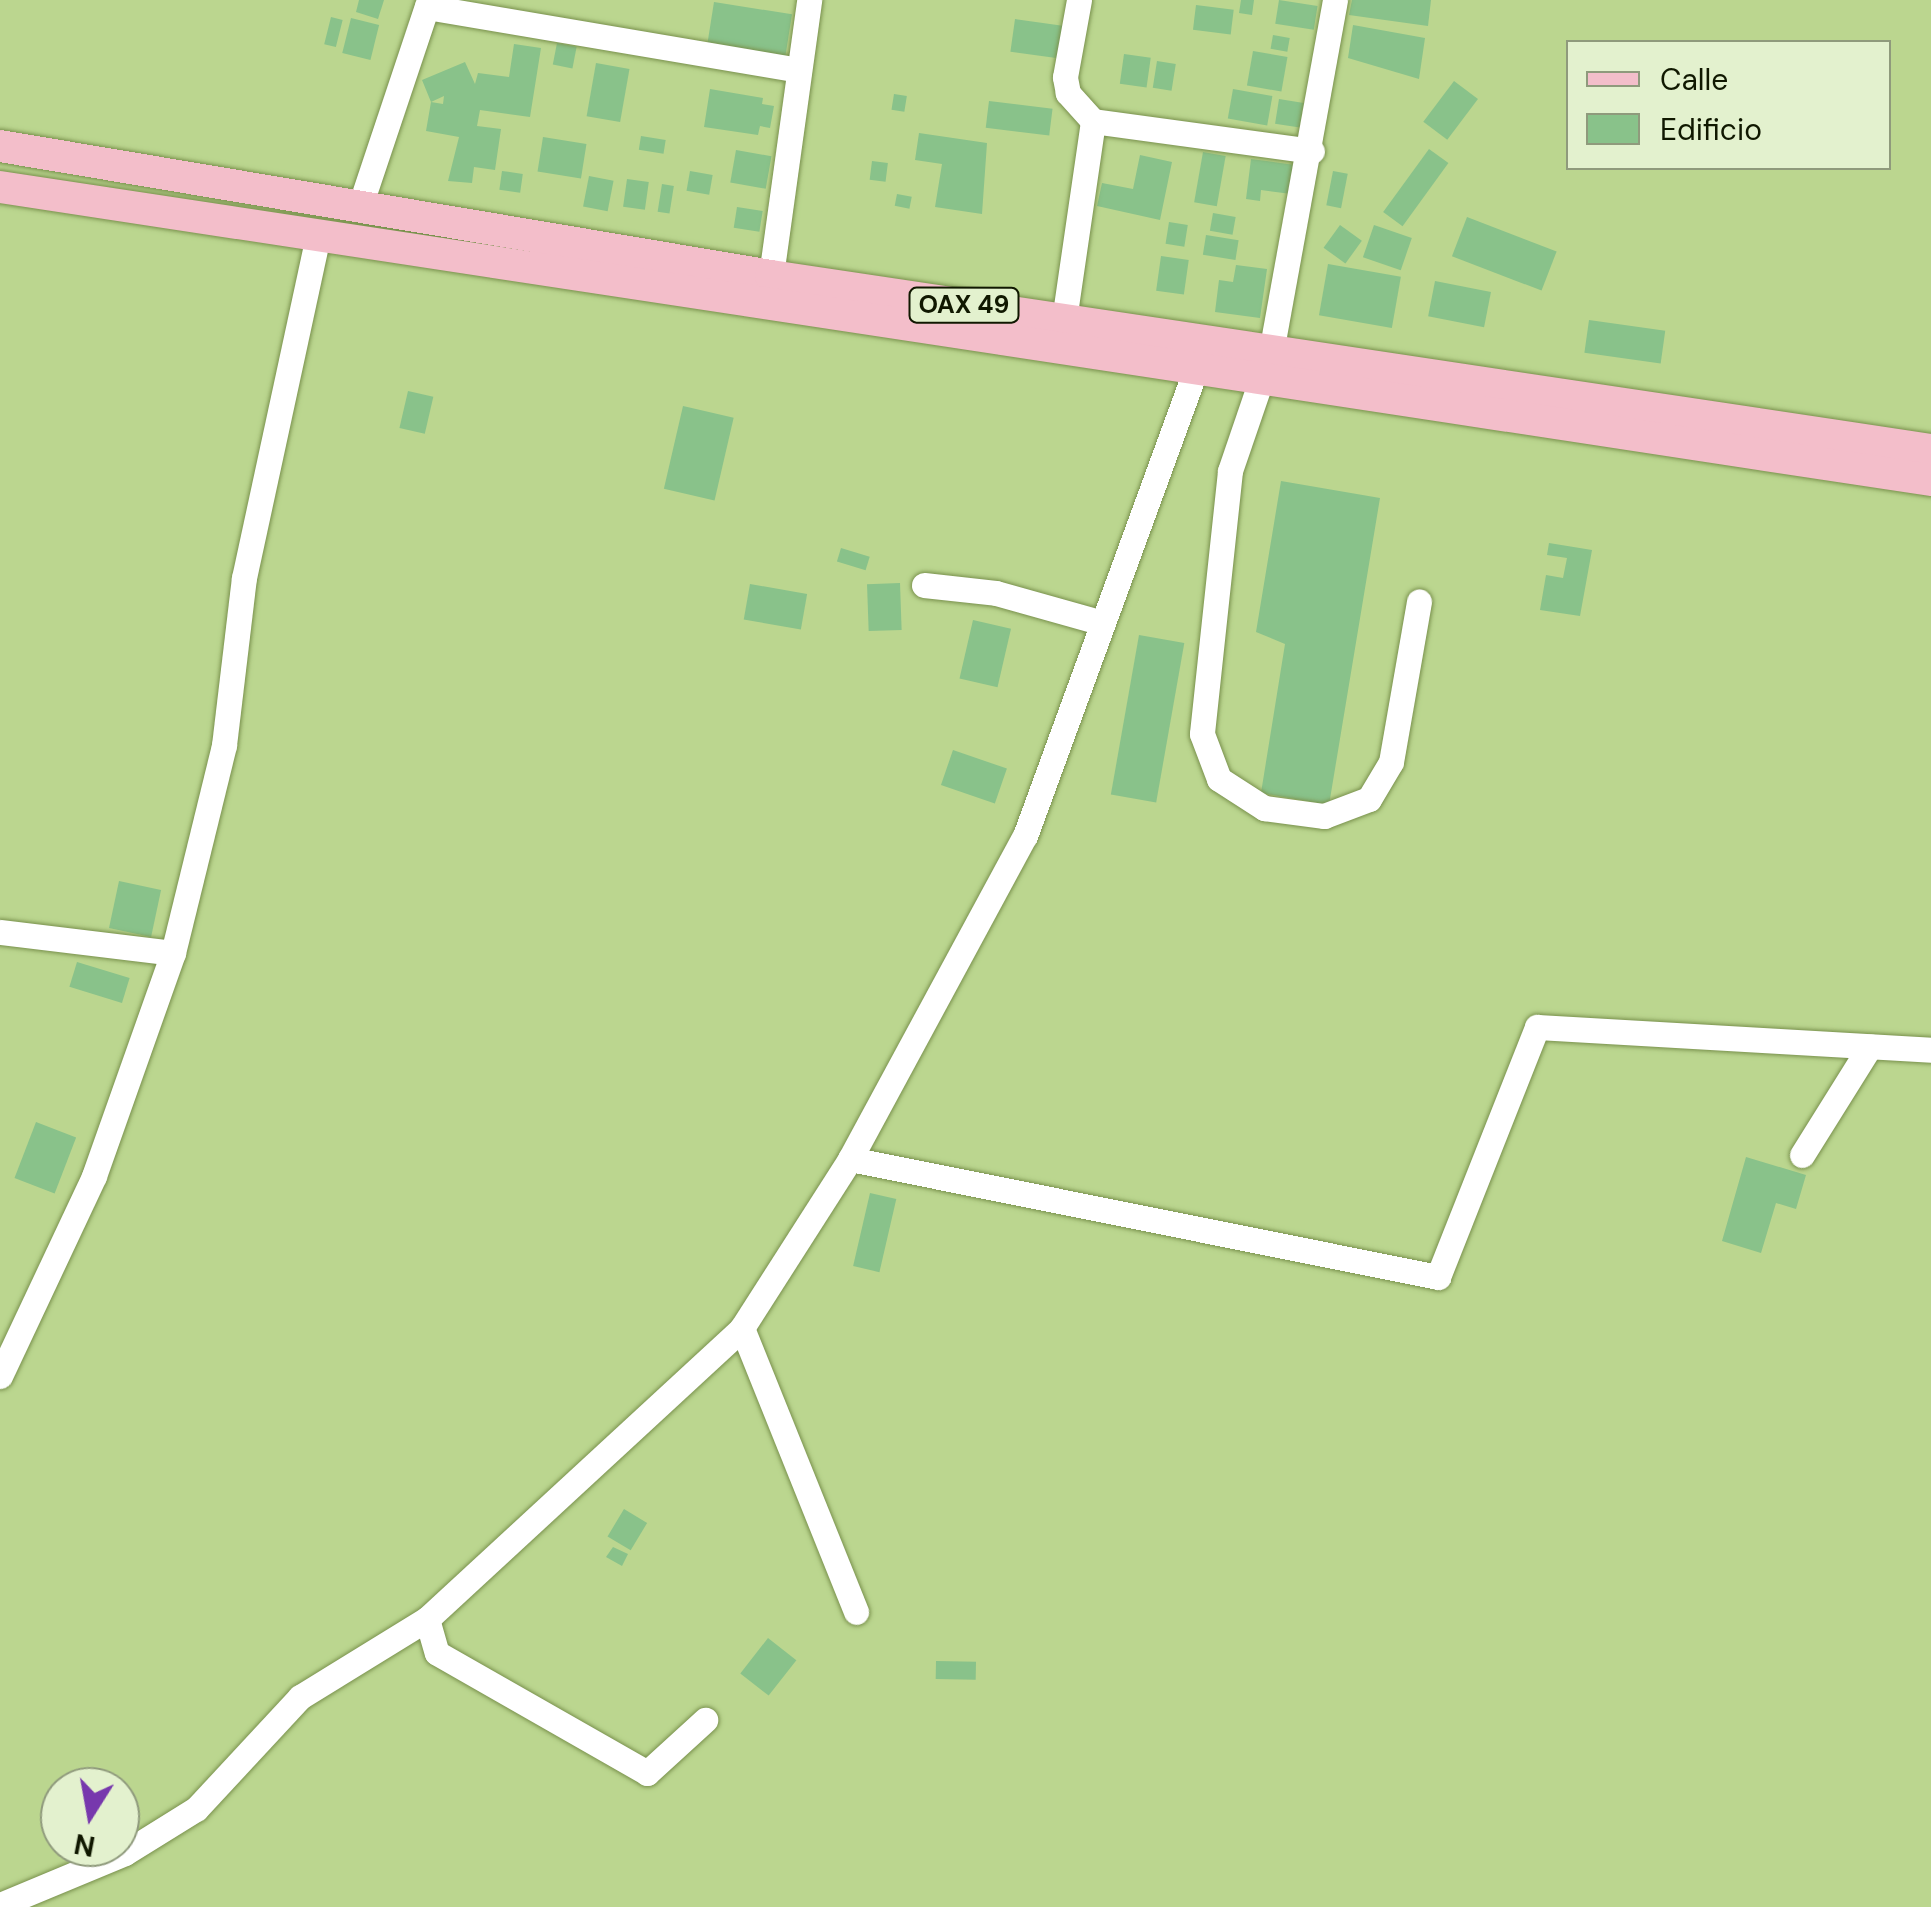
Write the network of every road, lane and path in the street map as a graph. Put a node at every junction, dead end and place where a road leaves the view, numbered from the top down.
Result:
1 (809, 0) edge
2 (1079, 0) edge
3 (1335, 0) edge
4 (428, 3) edge
5 (799, 70) junction
6 (1093, 121) junction
7 (0, 146) edge
8 (1312, 151) junction
9 (113, 164) junction
10 (0, 188) edge
11 (361, 203) junction
12 (105, 204) junction
13 (318, 237) junction
14 (769, 290) junction
15 (1064, 320) junction
16 (1264, 365) junction
17 (1195, 372) junction
18 (1931, 450) edge
19 (1931, 480) edge
20 (924, 586) dead end
21 (1420, 602) dead end
22 (1103, 623) junction
23 (0, 932) edge
24 (173, 953) junction
25 (1870, 1046) junction
26 (1931, 1050) edge
27 (1802, 1154) dead end
28 (850, 1158) junction
29 (742, 1328) junction
30 (0, 1376) edge
31 (856, 1612) dead end
32 (427, 1619) junction
33 (705, 1720) dead end
34 (0, 1904) edge

1 - 5 street
2 - 6 street
3 - 8 street
4 - 5 street
4 - 11 street
5 - 14 street
6 - 8 street
6 - 15 street
7 - 9 main road, OAX 49
8 - 16 street
9 - 11 main road, OAX 49
9 - 12 main road
10 - 12 main road, OAX 49
11 - 14 main road, OAX 49
12 - 13 main road, OAX 49
13 - 14 main road, OAX 49
13 - 24 street
14 - 15 main road, OAX 49
14 - 17 main road, OAX 49
15 - 16 main road, OAX 49
16 - 17 main road, OAX 49
16 - 18 main road, OAX 49
16 - 19 main road, OAX 49
16 - 21 street
17 - 22 street
20 - 22 street
22 - 28 street
23 - 24 street
24 - 30 street
25 - 26 street
25 - 27 street
25 - 28 street
28 - 29 street
29 - 31 street
29 - 32 street
32 - 33 street
32 - 34 street

